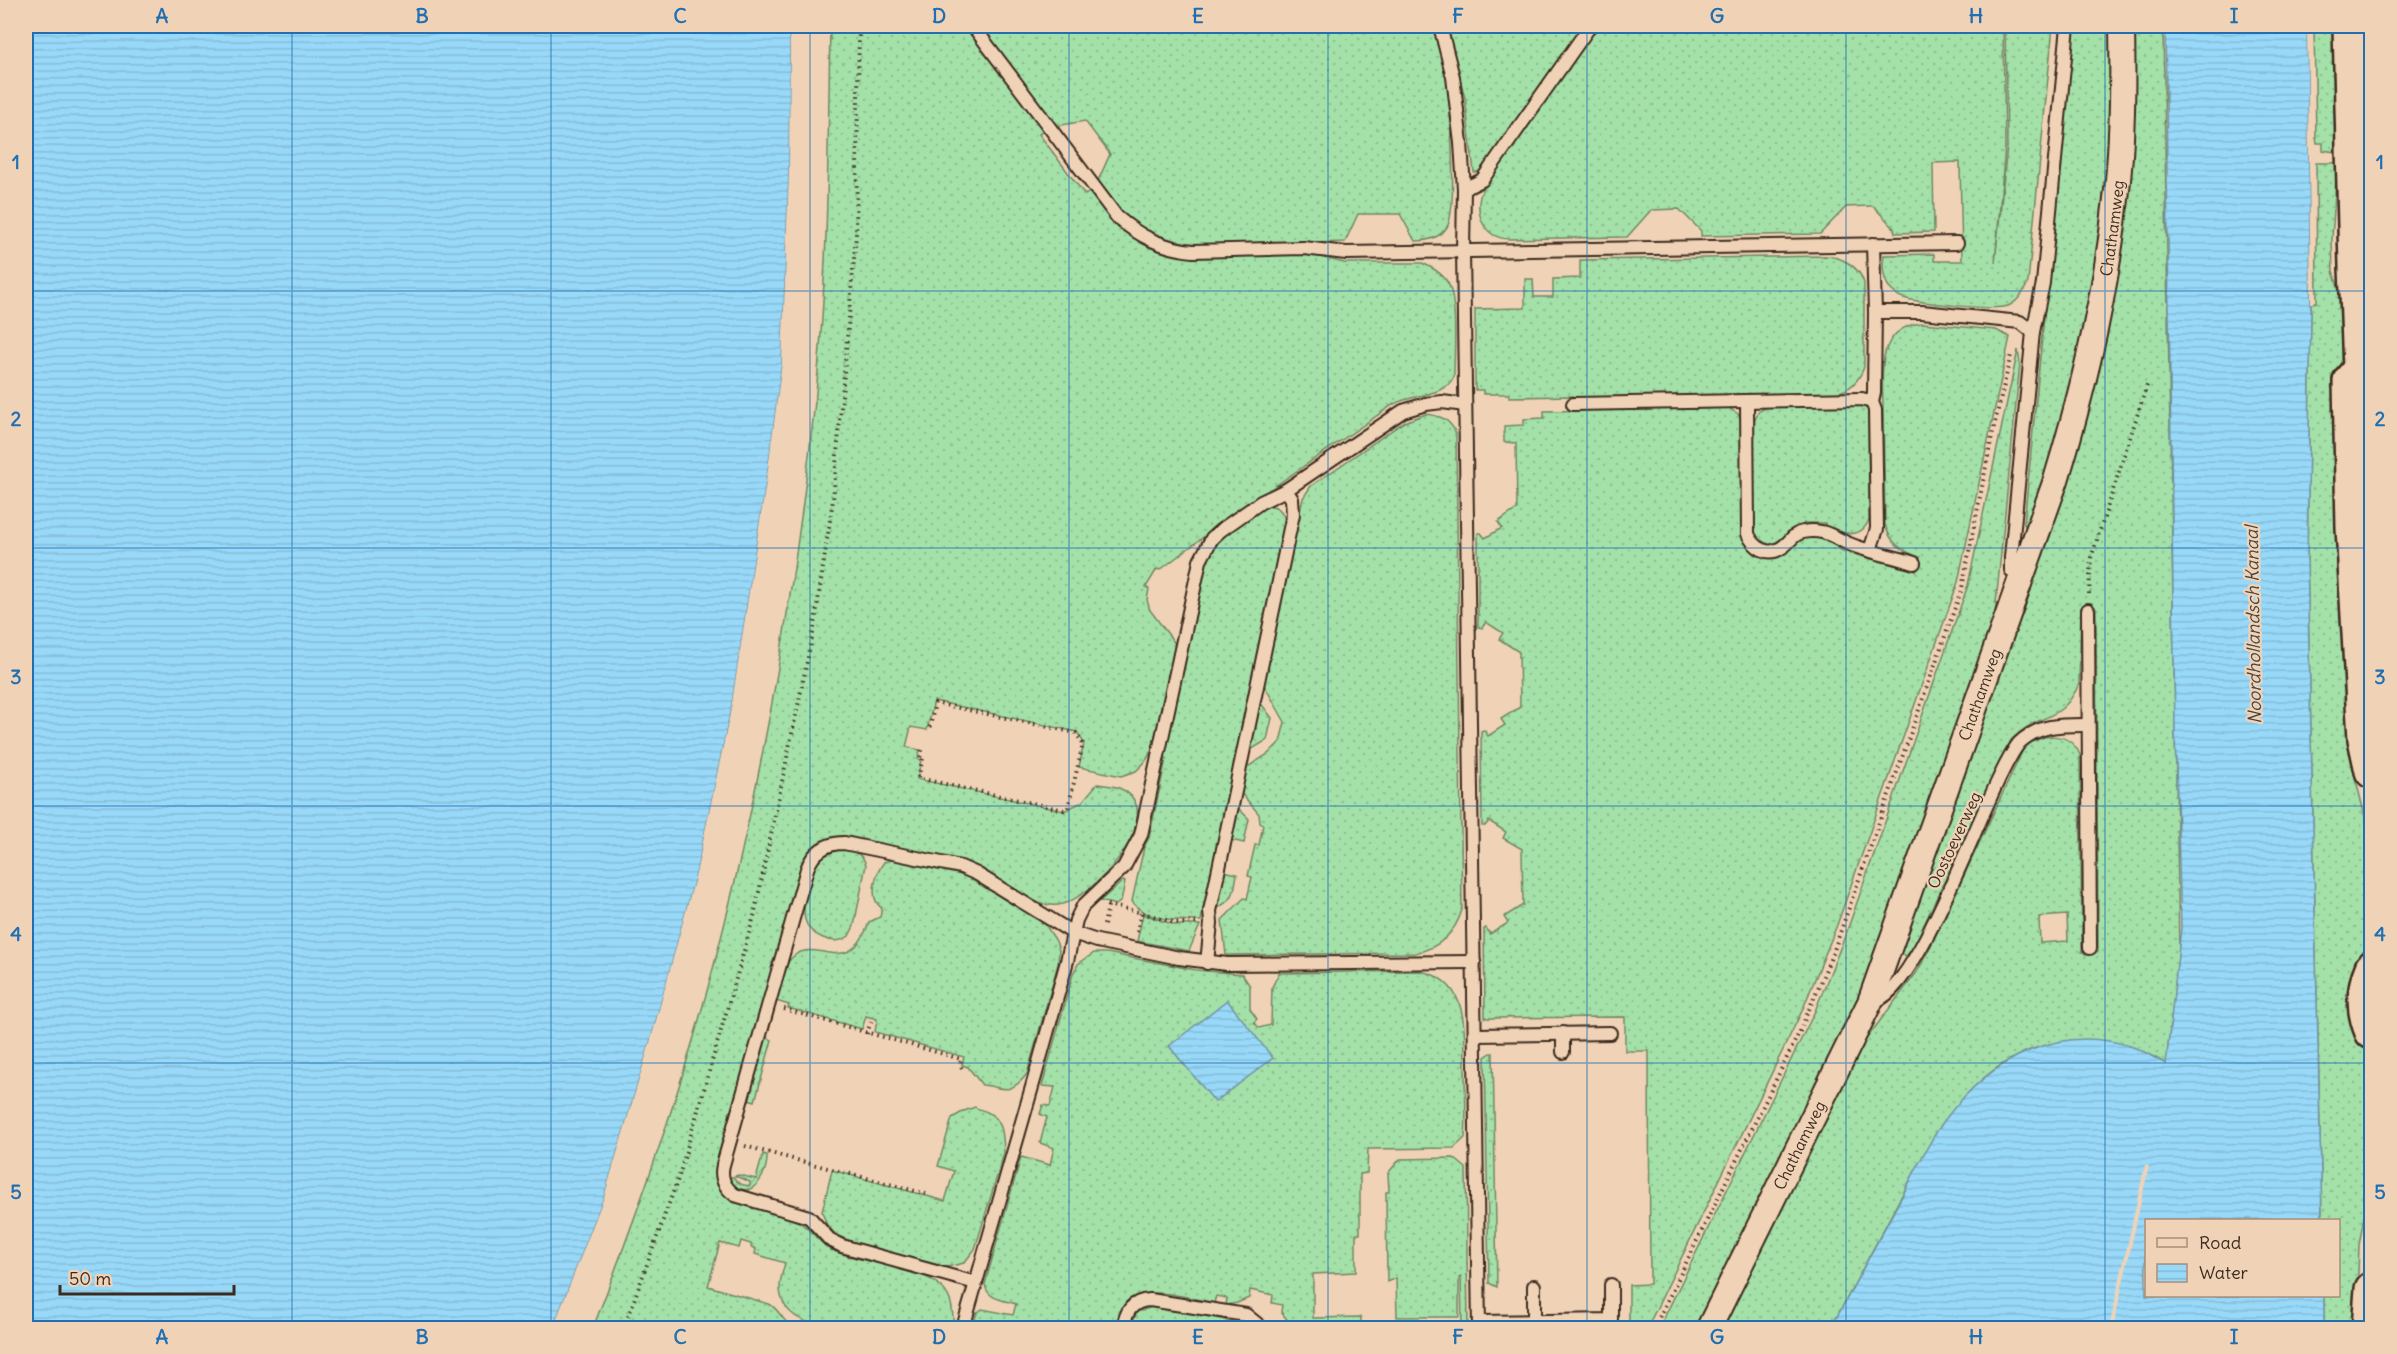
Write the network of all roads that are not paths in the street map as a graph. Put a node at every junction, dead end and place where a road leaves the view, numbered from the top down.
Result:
1 (973, 26) edge
2 (1440, 26) edge
3 (1590, 26) edge
4 (2068, 26) edge
5 (2122, 26) edge
6 (2350, 26) edge
7 (1464, 189) junction
8 (1957, 243) dead end
9 (1873, 244) junction
10 (1463, 251) junction
11 (1875, 312) junction
12 (2033, 332) junction
13 (2366, 374) edge
14 (1747, 401) junction
15 (1872, 402) junction
16 (1573, 404) dead end
17 (1465, 405) junction
18 (1286, 490) junction
19 (1870, 550) junction
20 (1914, 563) dead end
21 (2020, 580) junction
22 (2088, 610) road end
23 (2088, 725) junction
24 (2372, 771) edge
25 (1073, 933) junction
26 (2090, 948) dead end
27 (1474, 962) junction
28 (1207, 963) junction
29 (2372, 968) edge
30 (1870, 1002) junction
31 (2372, 1032) edge
32 (1563, 1033) junction
33 (1610, 1033) dead end
34 (1475, 1035) junction
35 (1563, 1052) dead end
36 (976, 1283) junction
37 (1611, 1285) dead end
38 (1534, 1286) dead end
39 (2372, 1289) edge
40 (1534, 1322) junction
41 (1479, 1325) edge
42 (963, 1329) edge
43 (1124, 1329) edge
44 (1262, 1329) edge
45 (1709, 1329) edge
46 (2369, 1329) edge

1 - 10 lane
2 - 7 lane
3 - 7 lane
4 - 12 lane
5 - 21 street, Chathamweg
6 - 13 main road
7 - 10 lane
8 - 9 lane
9 - 10 lane
9 - 11 lane
10 - 17 lane
11 - 12 lane
11 - 15 lane
12 - 21 lane
13 - 24 main road
14 - 15 lane
14 - 16 lane
14 - 19 lane
15 - 19 lane
17 - 18 lane
17 - 27 lane
18 - 25 lane
18 - 28 lane
19 - 20 lane
21 - 30 street, Chathamweg
22 - 23 lane
23 - 26 lane
23 - 30 lane, Oostoeverweg
25 - 28 lane
25 - 36 lane
25 - 36 lane
27 - 28 lane
27 - 34 lane
29 - 31 main road
30 - 45 street, Chathamweg
32 - 33 lane
32 - 34 lane
32 - 35 lane
34 - 41 lane
36 - 42 lane
37 - 40 lane
38 - 40 lane
39 - 46 main road
40 - 41 lane
43 - 44 lane

